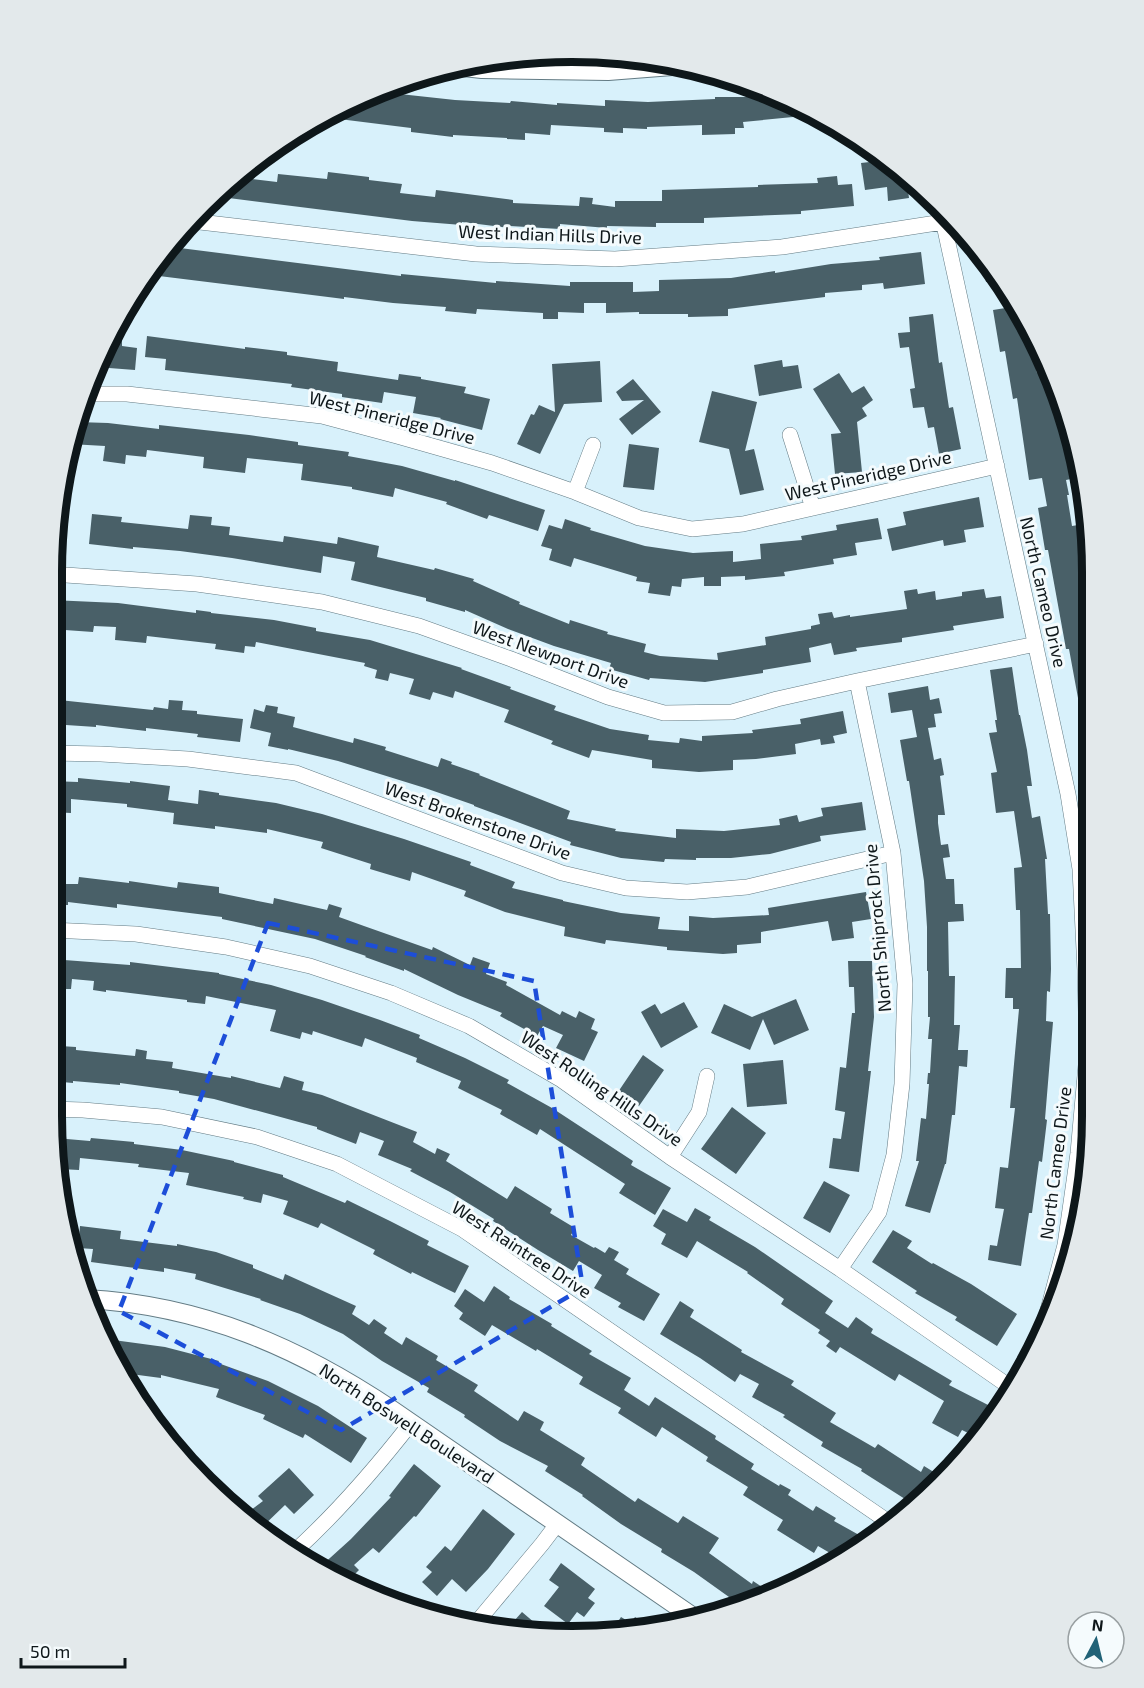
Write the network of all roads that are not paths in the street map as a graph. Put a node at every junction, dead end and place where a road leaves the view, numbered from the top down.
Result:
1 (648, 67) edge
2 (485, 69) edge
3 (943, 222) joint
4 (200, 223) edge
5 (94, 394) edge
6 (790, 435) dead end
7 (593, 445) dead end
8 (997, 466) junction
9 (575, 492) junction
10 (813, 508) junction
11 (62, 575) edge
12 (1036, 644) junction
13 (857, 681) junction
14 (62, 753) edge
15 (893, 853) junction
16 (1082, 909) edge
17 (62, 931) edge
18 (707, 1076) dead end
19 (1082, 1109) edge
20 (62, 1110) edge
21 (670, 1157) junction
22 (1060, 1264) edge
23 (840, 1269) junction
24 (96, 1300) edge
25 (1005, 1385) edge
26 (411, 1423) junction
27 (885, 1519) edge
28 (558, 1523) junction
29 (299, 1547) edge
30 (688, 1613) edge
31 (480, 1618) edge

1 - 2 street
3 - 4 street, West Indian Hills Drive
3 - 8 street, North Cameo Drive
5 - 9 street, West Pineridge Drive
6 - 10 street
7 - 9 street
8 - 10 street, West Pineridge Drive
8 - 12 street, North Cameo Drive
9 - 10 street, West Pineridge Drive
11 - 13 street, West Newport Drive
12 - 13 street, West Newport Drive
12 - 16 street, North Cameo Drive
13 - 15 street, North Shiprock Drive
14 - 15 street, West Brokenstone Drive
15 - 23 street, North Shiprock Drive
17 - 21 street, West Rolling Hills Drive
18 - 21 street
19 - 22 street, North Cameo Drive
20 - 27 street, West Raintree Drive
21 - 23 street, West Rolling Hills Drive
23 - 25 street, West Rolling Hills Drive
24 - 26 street, North Boswell Boulevard
26 - 28 street, North Boswell Boulevard
26 - 29 street
28 - 30 street, North Boswell Boulevard
28 - 31 street

